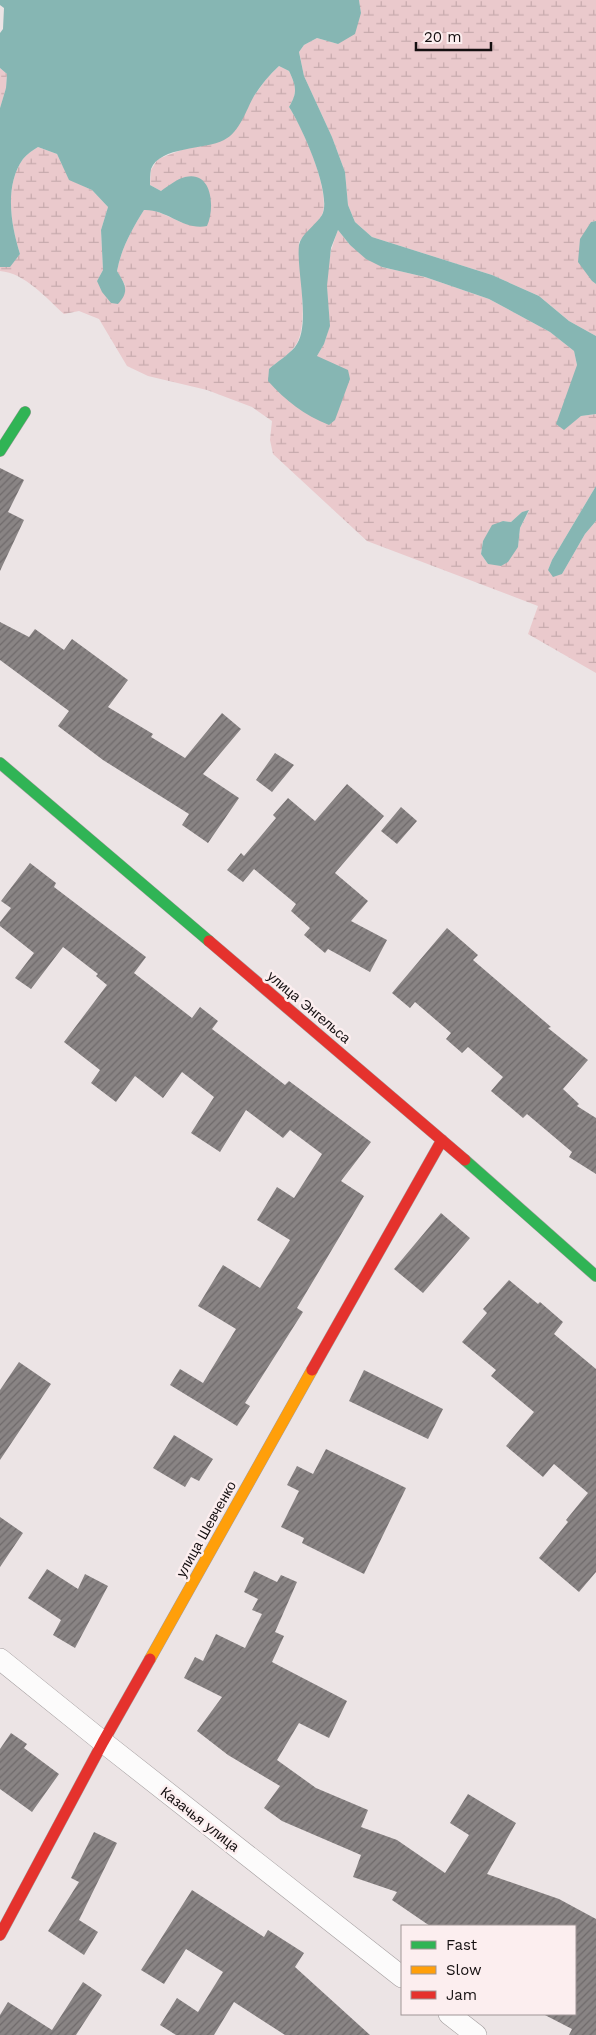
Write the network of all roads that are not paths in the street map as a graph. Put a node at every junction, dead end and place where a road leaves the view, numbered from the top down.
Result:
1 (25, 412) dead end
2 (0, 451) edge
3 (0, 763) edge
4 (442, 1140) junction
5 (596, 1276) edge
6 (0, 1659) edge
7 (103, 1742) junction
8 (0, 1935) edge
9 (401, 1976) edge
10 (450, 2015) edge
11 (476, 2035) edge

1 - 2 street
3 - 4 street, улица Энгельса
4 - 5 street, улица Энгельса
4 - 7 street, улица Шевченко
6 - 7 street, Казачья улица
7 - 8 street, улица Шевченко
7 - 9 street, Казачья улица
10 - 11 street

